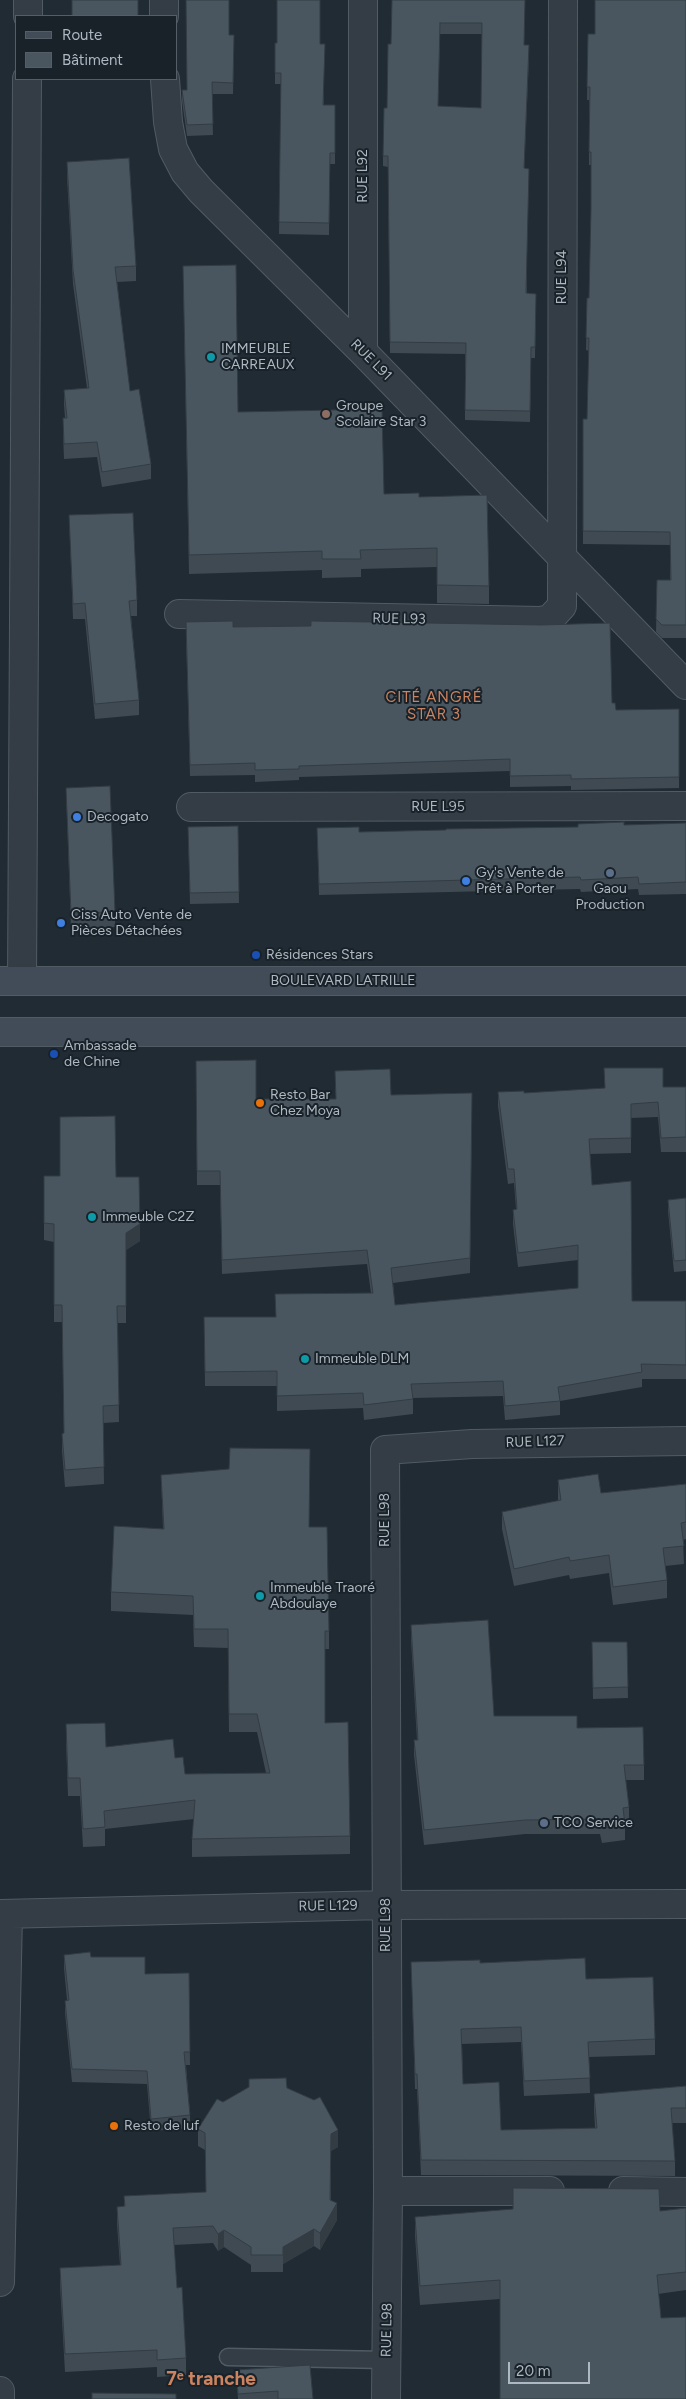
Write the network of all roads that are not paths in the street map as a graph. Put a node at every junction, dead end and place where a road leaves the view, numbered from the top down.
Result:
1 (28, 0) edge
2 (164, 0) edge
3 (363, 0) edge
4 (563, 0) edge
5 (28, 15) edge
6 (164, 15) edge
7 (27, 80) edge
8 (165, 80) edge
9 (364, 352) junction
10 (561, 555) junction
11 (179, 614) dead end
12 (686, 684) edge
13 (686, 806) edge
14 (190, 807) dead end
15 (11, 981) edge
16 (686, 981) edge
17 (0, 1032) edge
18 (686, 1032) edge
19 (686, 1441) edge
20 (385, 1450) joint
21 (686, 1904) edge
22 (386, 1905) junction
23 (4, 1914) edge
24 (388, 2191) junction
25 (686, 2192) edge
26 (0, 2282) edge
27 (228, 2357) dead end
28 (386, 2360) junction
29 (0, 2391) edge
30 (0, 2399) edge
31 (386, 2399) edge

1 - 5 street
2 - 6 street
3 - 9 street, RUE L92
4 - 10 street, RUE L94
7 - 15 street
8 - 9 street, RUE L91
9 - 10 street, RUE L91
10 - 11 street, RUE L93
10 - 12 street, RUE L91
13 - 14 street, RUE L95
15 - 16 main road, BOULEVARD LATRILLE
17 - 18 main road
19 - 20 street, RUE L127
20 - 22 street, RUE L98
21 - 22 street, RUE L129
22 - 23 street, RUE L129
22 - 24 street, RUE L98
23 - 26 street
24 - 25 street
24 - 28 street, RUE L98
27 - 28 lane
28 - 31 street, RUE L98
29 - 30 street

